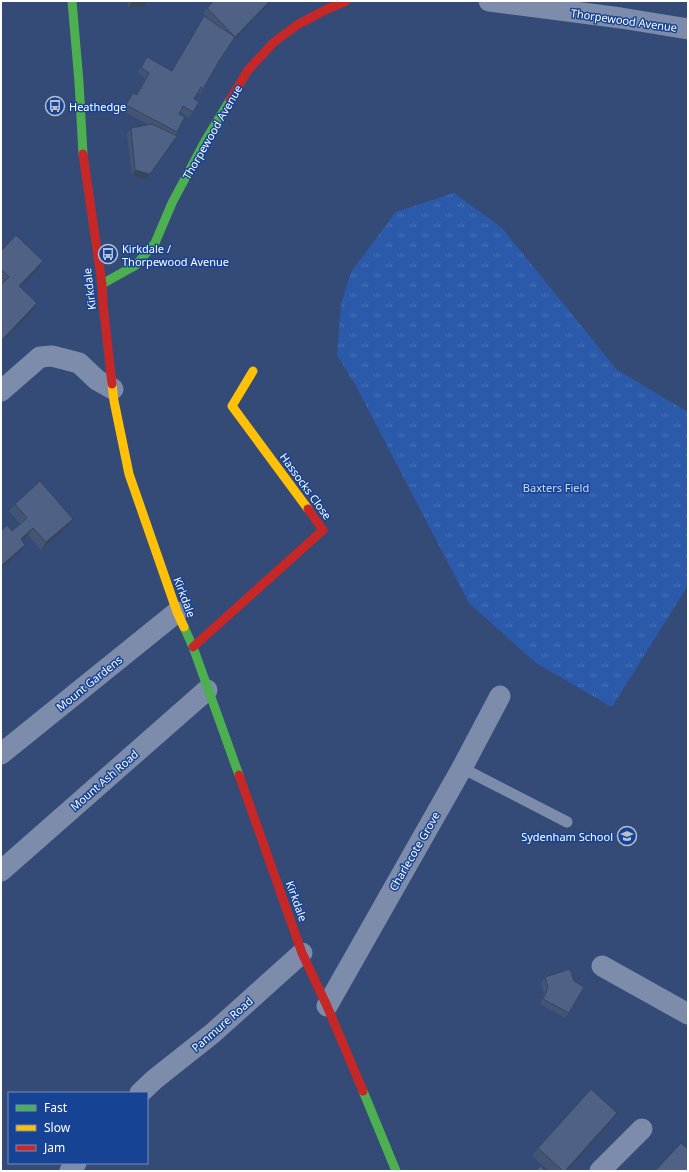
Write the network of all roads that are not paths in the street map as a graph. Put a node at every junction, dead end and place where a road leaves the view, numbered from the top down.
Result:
1 (72, 1) edge
2 (346, 1) edge
3 (490, 1) edge
4 (688, 29) edge
5 (102, 284) junction
6 (253, 371) dead end
7 (113, 389) junction
8 (1, 391) edge
9 (177, 612) junction
10 (193, 647) junction
11 (207, 690) junction
12 (500, 696) dead end
13 (1, 754) edge
14 (462, 768) junction
15 (567, 822) dead end
16 (1, 871) edge
17 (302, 952) junction
18 (602, 966) dead end
19 (327, 1006) junction
20 (688, 1014) edge
21 (141, 1092) edge
22 (642, 1130) dead end
23 (396, 1171) edge
24 (600, 1171) edge

1 - 5 street, Kirkdale
2 - 5 street, Thorpewood Avenue
3 - 4 street, Thorpewood Avenue
5 - 7 street, Kirkdale
6 - 10 street, Hassocks Close
7 - 8 street
7 - 9 street, Kirkdale
9 - 10 street, Kirkdale
9 - 13 street, Mount Gardens
10 - 11 street, Kirkdale
11 - 16 street, Mount Ash Road
11 - 17 street, Kirkdale
12 - 14 street, Charlecote Grove
14 - 15 lane
14 - 19 street, Charlecote Grove
17 - 19 street, Kirkdale
17 - 21 street, Panmure Road
18 - 20 street
19 - 23 street, Kirkdale
22 - 24 street

